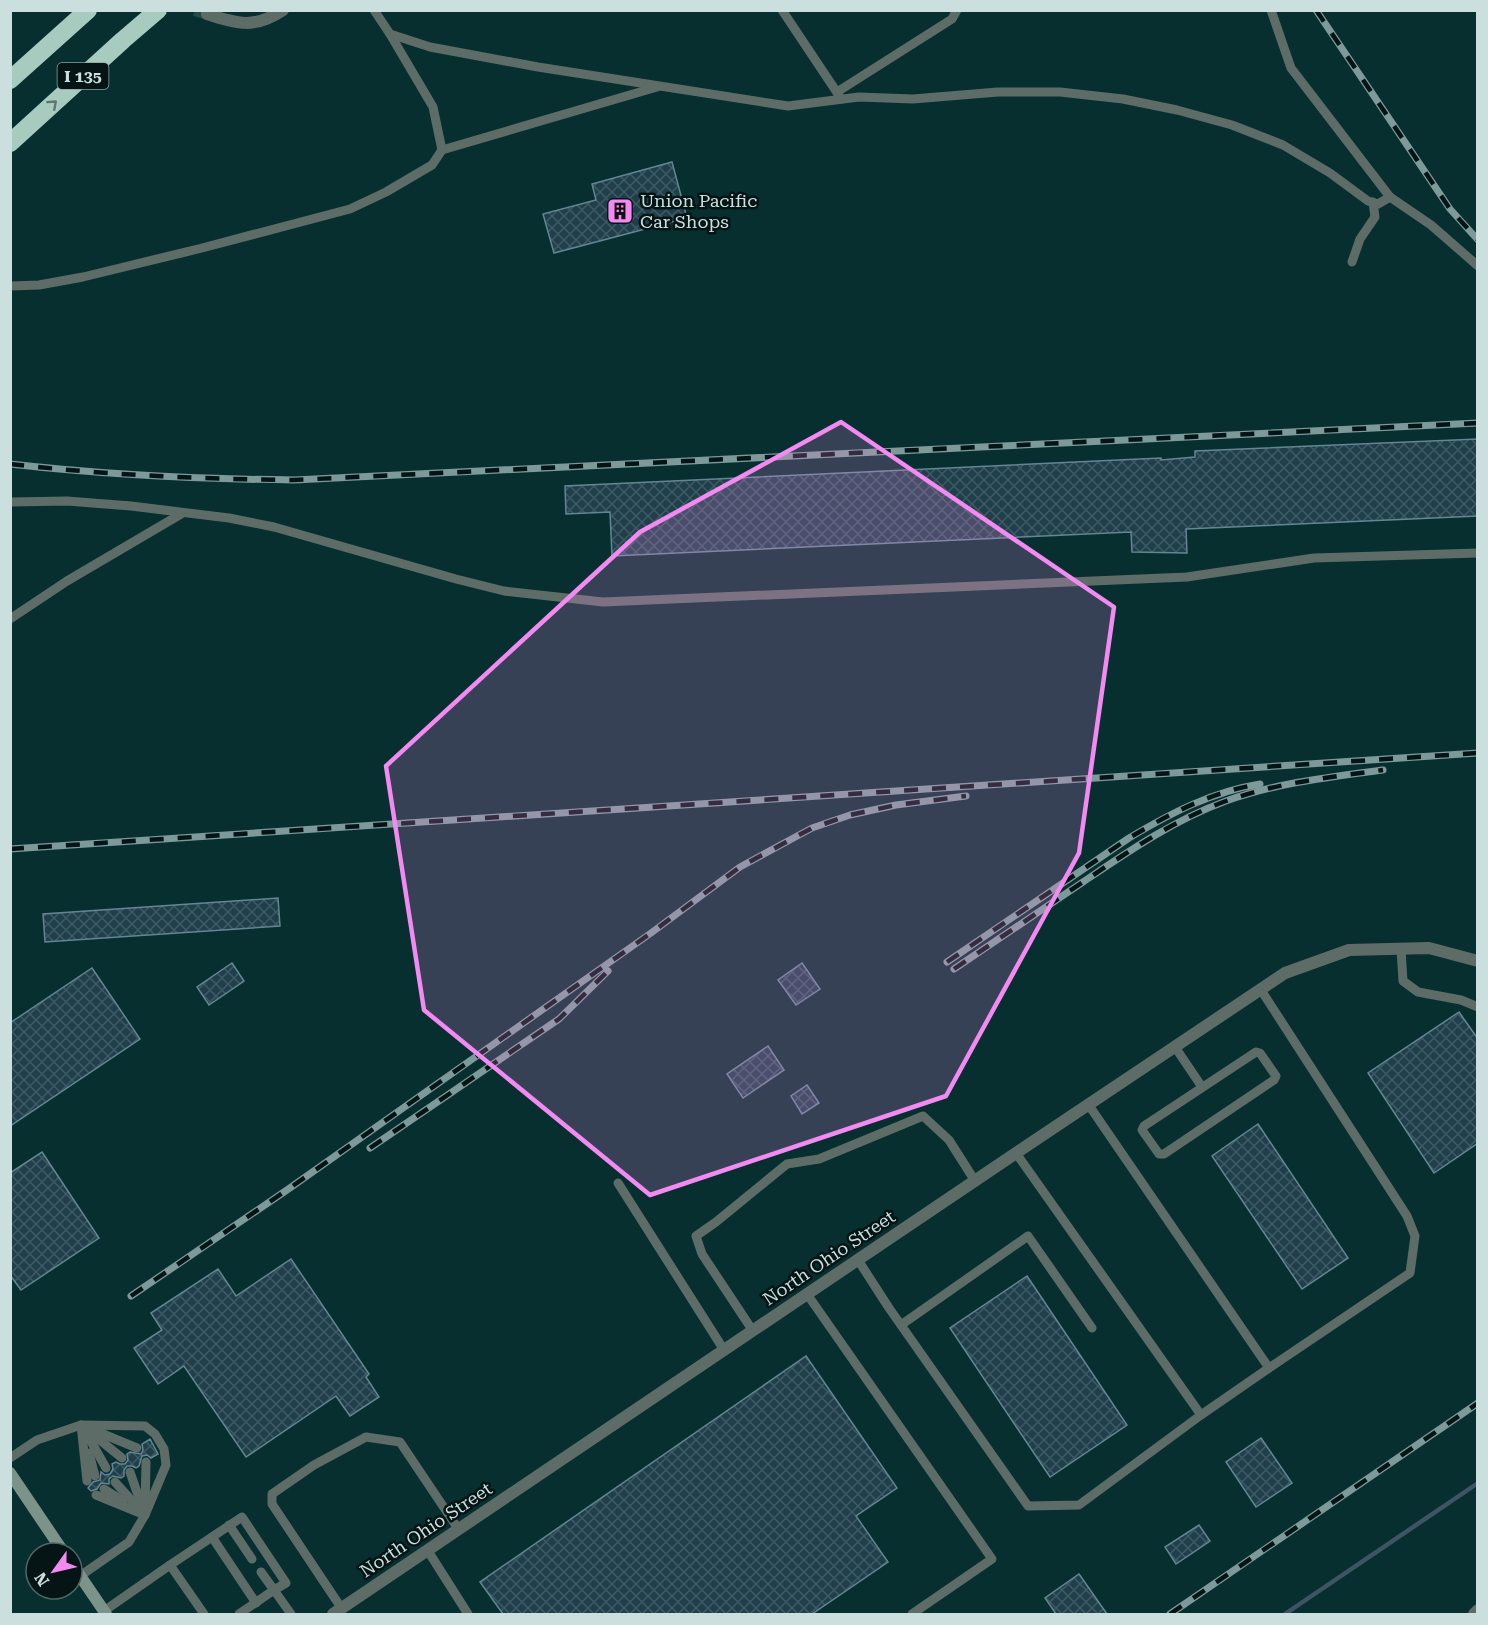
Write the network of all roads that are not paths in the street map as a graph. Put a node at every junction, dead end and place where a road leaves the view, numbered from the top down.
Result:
1 (88, 10) edge
2 (158, 10) edge
3 (283, 10) edge
4 (374, 10) edge
5 (782, 10) edge
6 (957, 10) edge
7 (1271, 10) edge
8 (207, 14) dead end
9 (390, 34) junction
10 (10, 80) edge
11 (660, 86) junction
12 (839, 96) junction
13 (10, 144) edge
14 (442, 150) junction
15 (1390, 197) junction
16 (1374, 202) junction
17 (1352, 262) dead end
18 (1478, 266) edge
19 (10, 286) edge
20 (10, 502) edge
21 (181, 514) junction
22 (1478, 553) edge
23 (10, 619) edge
24 (1401, 949) junction
25 (1478, 961) edge
26 (1261, 990) junction
27 (1478, 1007) edge
28 (1175, 1047) junction
29 (1202, 1087) junction
30 (1088, 1104) junction
31 (1016, 1153) junction
32 (975, 1181) junction
33 (618, 1184) dead end
34 (858, 1260) junction
35 (807, 1294) junction
36 (901, 1325) junction
37 (1092, 1328) dead end
38 (753, 1331) junction
39 (724, 1350) junction
40 (1269, 1368) junction
41 (1201, 1415) junction
42 (81, 1425) junction
43 (137, 1448) dead end
44 (10, 1458) edge
45 (122, 1458) dead end
46 (146, 1462) dead end
47 (106, 1468) dead end
48 (130, 1472) dead end
49 (10, 1473) edge
50 (91, 1478) dead end
51 (115, 1482) dead end
52 (100, 1492) dead end
53 (145, 1515) junction
54 (229, 1525) junction
55 (459, 1530) junction
56 (212, 1537) junction
57 (56, 1541) edge
58 (428, 1551) junction
59 (252, 1559) dead end
60 (170, 1565) junction
61 (261, 1572) dead end
62 (84, 1573) edge
63 (84, 1582) edge
64 (274, 1590) junction
65 (256, 1602) junction
66 (1478, 1610) edge
67 (338, 1612) edge
68 (105, 1613) edge
69 (204, 1614) edge
70 (239, 1614) edge
71 (291, 1614) edge
72 (468, 1614) edge
73 (912, 1614) edge
74 (1474, 1614) edge

1 - 10 highway, I 135
13 -> 2 highway, I 135
3 - 8 street
4 - 9 lane
5 - 12 lane
6 - 12 lane
7 - 15 lane
9 - 11 lane
9 - 14 lane
11 - 12 lane
11 - 14 lane
12 - 16 lane
14 - 19 lane
15 - 16 lane
15 - 18 lane
16 - 17 lane
20 - 21 lane
21 - 22 lane
21 - 23 lane
24 - 25 street, North Ohio Street
24 - 26 street, North Ohio Street
24 - 27 lane
26 - 28 street, North Ohio Street
26 - 40 lane
28 - 29 lane
28 - 30 street, North Ohio Street
29 - 29 lane
30 - 31 street, North Ohio Street
30 - 40 lane
31 - 32 street, North Ohio Street
31 - 41 lane
32 - 34 street, North Ohio Street
32 - 38 lane
33 - 39 lane
34 - 35 street, North Ohio Street
34 - 36 lane
35 - 38 street, North Ohio Street
35 - 73 lane
36 - 37 lane
36 - 41 lane
38 - 39 street, North Ohio Street
39 - 55 street, North Ohio Street
40 - 41 lane
42 - 43 lane
42 - 44 lane
42 - 45 lane
42 - 47 lane
42 - 50 lane
42 - 53 lane
46 - 53 lane
48 - 53 lane
49 - 57 street
51 - 53 lane
52 - 53 lane
53 - 62 lane
54 - 56 lane
54 - 59 lane
54 - 64 lane
55 - 58 street, North Ohio Street
55 - 67 lane
56 - 60 lane
56 - 65 lane
58 - 67 street, North Ohio Street
58 - 72 lane
60 - 68 lane
60 - 69 lane
61 - 64 lane
63 - 68 street
64 - 65 lane
64 - 71 lane
65 - 70 lane
66 - 74 street

